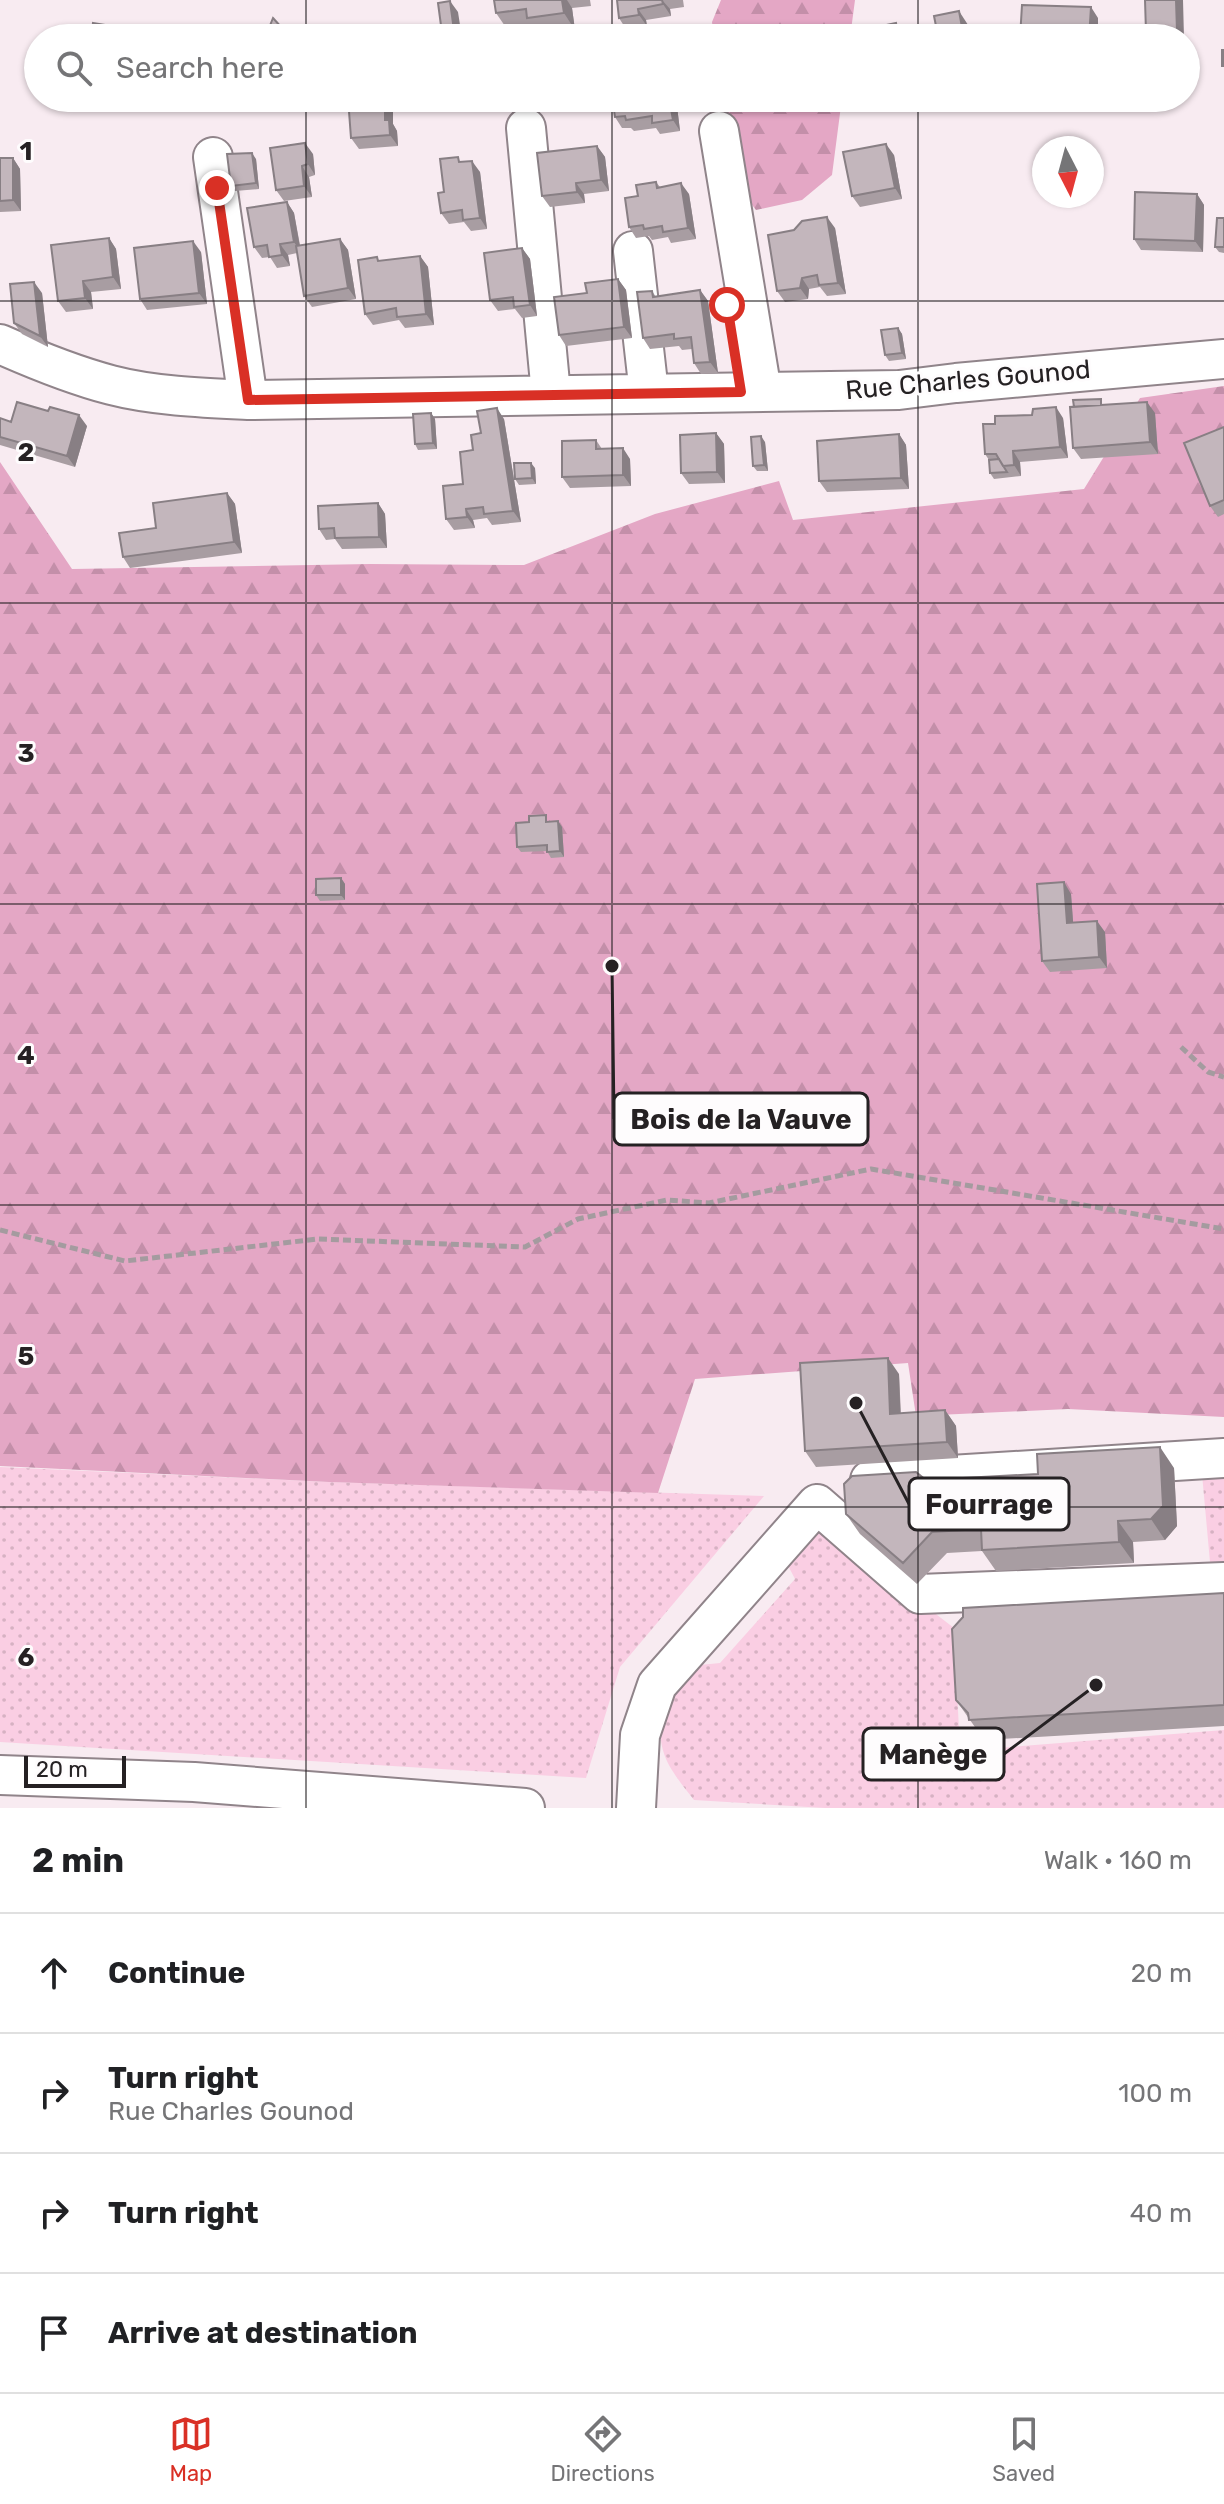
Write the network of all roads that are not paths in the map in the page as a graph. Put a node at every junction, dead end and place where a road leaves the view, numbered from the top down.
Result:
1 (526, 128) dead end
2 (709, 131) dead end
3 (213, 157) dead end
4 (633, 251) dead end
5 (0, 344) edge
6 (1224, 359) edge
7 (751, 392) junction
8 (649, 393) junction
9 (551, 394) junction
10 (248, 400) junction
11 (1224, 1458) edge
12 (817, 1504) junction
13 (1224, 1582) edge
14 (0, 1775) edge
15 (435, 1805) edge
16 (525, 1808) edge
17 (636, 1808) edge

1 - 9 street
2 - 7 street
3 - 10 street
4 - 8 street
5 - 10 street, Rue Charles Gounod
6 - 7 street, Rue Charles Gounod
7 - 8 street, Rue Charles Gounod
8 - 9 street, Rue Charles Gounod
9 - 10 street, Rue Charles Gounod
11 - 12 street
12 - 13 street
12 - 17 street
14 - 15 street
15 - 16 street

